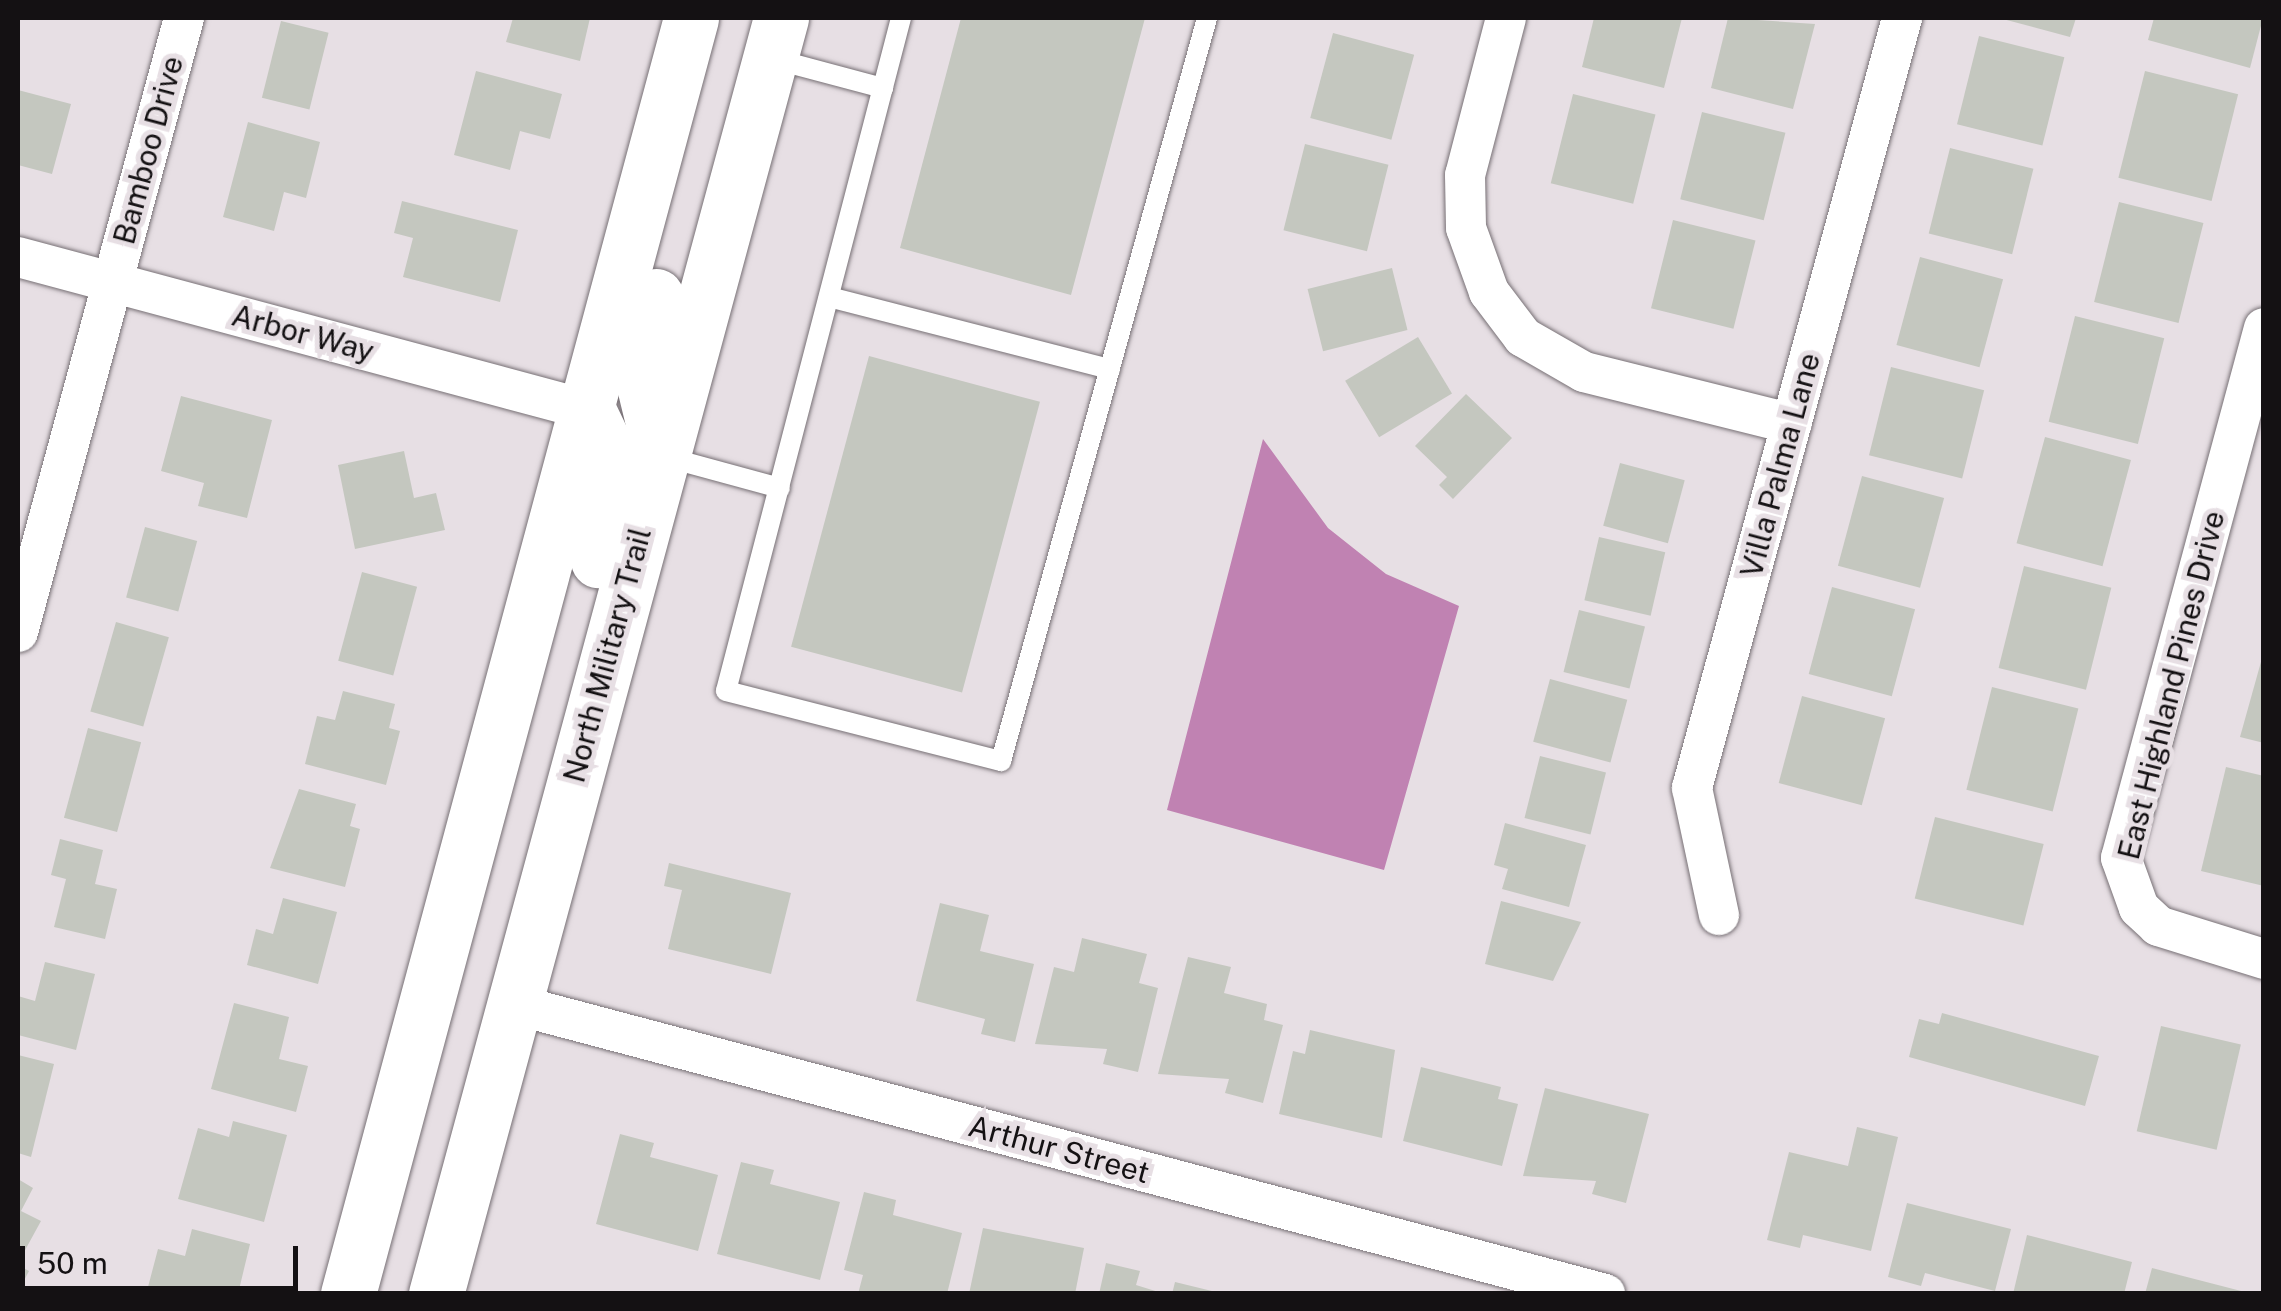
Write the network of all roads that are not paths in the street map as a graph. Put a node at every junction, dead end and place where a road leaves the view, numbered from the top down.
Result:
1 (184, 18) edge
2 (691, 18) edge
3 (729, 18) edge
4 (901, 18) edge
5 (1208, 18) edge
6 (1506, 18) edge
7 (1902, 18) edge
8 (775, 38) edge
9 (883, 88) junction
10 (18, 257) edge
11 (112, 282) junction
12 (829, 297) junction
13 (2264, 328) edge
14 (1110, 369) junction
15 (588, 410) junction
16 (1792, 424) junction
17 (661, 456) junction
18 (780, 488) junction
19 (18, 632) edge
20 (551, 863) junction
21 (1719, 915) dead end
22 (2264, 959) edge
23 (513, 1004) junction
24 (348, 1294) edge
25 (436, 1294) edge
26 (1605, 1294) edge

1 - 11 street, Bamboo Drive
2 - 15 main road
3 - 17 main road
4 - 9 lane
5 - 14 lane
6 - 16 street
7 - 16 street, Villa Palma Lane
8 - 9 lane
8 - 17 main road, North Military Trail
9 - 12 lane
10 - 11 street, Arbor Way
11 - 15 street, Arbor Way
11 - 19 street, Bamboo Drive
12 - 14 lane
12 - 18 lane
13 - 22 street, East Highland Pines Drive
14 - 18 lane
15 - 20 main road
15 - 24 main road
16 - 21 street, Villa Palma Lane
17 - 18 lane
17 - 20 main road, North Military Trail
20 - 23 main road, North Military Trail
23 - 25 main road, North Military Trail
23 - 26 street, Arthur Street

